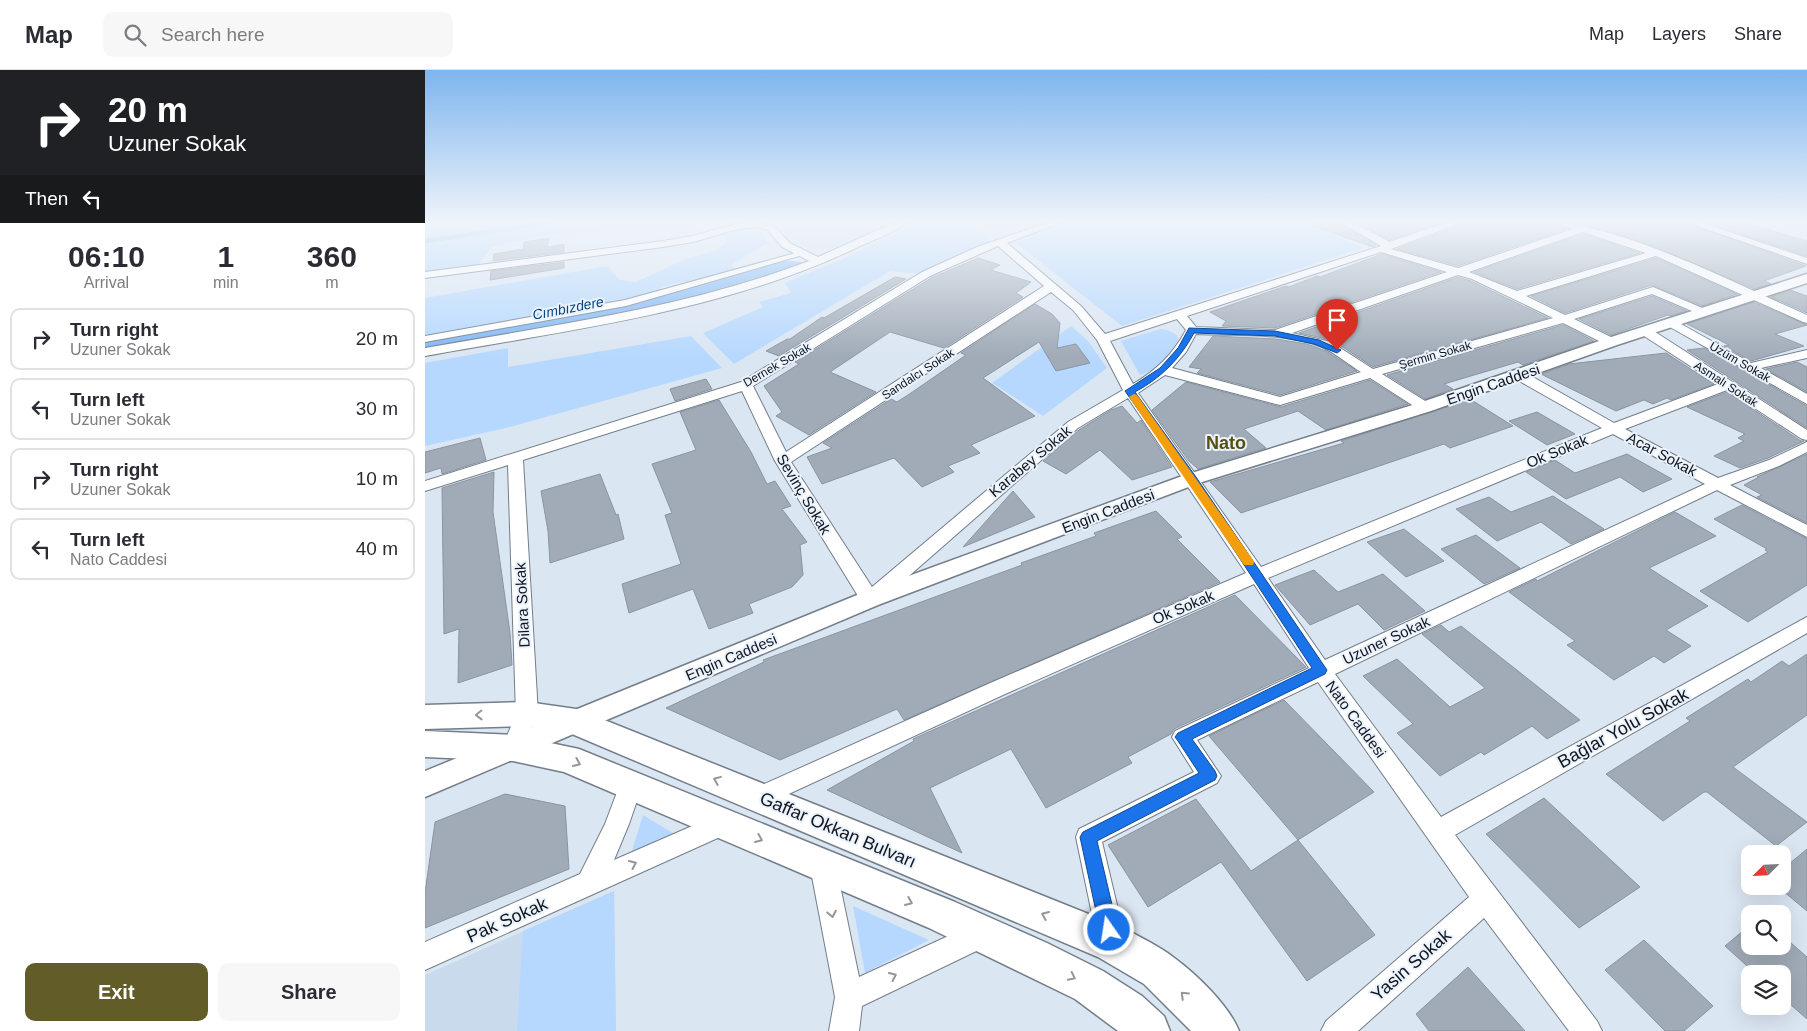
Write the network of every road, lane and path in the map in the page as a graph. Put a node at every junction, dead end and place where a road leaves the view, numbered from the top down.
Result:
1 (480, 268) edge
2 (752, 268) edge
3 (796, 268) edge
4 (940, 268) edge
5 (1030, 268) edge
6 (1317, 268) edge
7 (1448, 268) edge
8 (1472, 268) edge
9 (1607, 268) edge
10 (1690, 268) edge
11 (1460, 272) junction
12 (425, 275) edge
13 (1807, 278) edge
14 (1052, 286) junction
15 (1516, 295) junction
16 (1755, 296) junction
17 (1703, 312) junction
18 (1180, 315) junction
19 (1563, 319) junction
20 (1807, 320) edge
21 (1672, 323) junction
22 (1191, 330) junction
23 (1645, 331) junction
24 (1275, 334) junction
25 (425, 339) edge
26 (1103, 339) junction
27 (1611, 342) junction
28 (425, 352) edge
29 (1807, 354) edge
30 (1749, 367) junction
31 (1163, 370) junction
32 (1372, 373) junction
33 (1519, 375) junction
34 (746, 385) junction
35 (1728, 385) junction
36 (1130, 391) junction
37 (1807, 400) edge
38 (1425, 407) junction
39 (1612, 428) junction
40 (1807, 436) edge
41 (1807, 446) edge
42 (515, 458) junction
43 (783, 461) junction
44 (1192, 479) junction
45 (1717, 484) junction
46 (425, 486) edge
47 (1807, 532) edge
48 (1257, 575) junction
49 (870, 598) junction
50 (1807, 624) edge
51 (1321, 670) junction
52 (527, 714) junction
53 (425, 717) edge
54 (575, 722) junction
55 (425, 744) edge
56 (513, 748) junction
57 (425, 784) edge
58 (630, 786) junction
59 (759, 797) junction
60 (722, 824) junction
61 (1439, 832) junction
62 (823, 866) junction
63 (589, 884) junction
64 (1486, 898) junction
65 (982, 934) junction
66 (1112, 943) junction
67 (425, 956) edge
68 (849, 997) junction
69 (844, 1031) edge
70 (1149, 1031) edge
71 (1218, 1031) edge
72 (1337, 1031) edge
73 (1587, 1031) edge

1 - 12 street
2 - 25 street
3 - 28 street
4 - 34 street, Dernek Sokak
5 - 14 street, Nato Caddesi
6 - 18 street
7 - 11 street
8 - 11 street
9 - 15 street
10 - 16 street
11 - 15 street
11 - 24 street
13 - 16 street, Engin Caddesi
14 - 26 street, Nato Caddesi
14 - 43 street, Sandalcı Sokak
15 - 19 street
16 - 17 street, Engin Caddesi
16 - 20 street
17 - 19 street, Şermin Sokak
17 - 21 street, Engin Caddesi
18 - 22 street
18 - 26 street
19 - 27 street
19 - 32 street, Şermin Sokak
21 - 23 street, Engin Caddesi
21 - 30 street, Üzüm Sokak
22 - 24 street
22 - 31 street, Karabey Sokak
23 - 27 street, Engin Caddesi
23 - 35 street, Asmalı Sokak
24 - 32 street
26 - 36 street, Nato Caddesi
27 - 33 street, Engin Caddesi
29 - 30 street
30 - 37 street, Üzüm Sokak
31 - 32 street, Şermin Sokak
31 - 36 street, Karabey Sokak
32 - 38 street
33 - 38 street, Engin Caddesi
33 - 39 street, Acar Sokak
34 - 42 street, Dernek Sokak
34 - 43 street, Sevinç Sokak
35 - 39 street, Ok Sokak
35 - 40 street, Asmalı Sokak
36 - 44 street, Nato Caddesi
36 - 49 street, Karabey Sokak
38 - 44 street, Engin Caddesi
39 - 45 street, Acar Sokak
39 - 48 street, Ok Sokak
41 - 45 street
42 - 46 street, Dernek Sokak
42 - 52 street, Dilara Sokak
43 - 49 street, Sevinç Sokak
44 - 48 street, Nato Caddesi
44 - 49 street, Engin Caddesi
45 - 47 street, Acar Sokak
45 - 51 street, Uzuner Sokak
48 - 51 street, Nato Caddesi
48 - 59 street, Ok Sokak
49 - 54 street, Engin Caddesi
50 - 61 street, Bağlar Yolu Sokak
51 - 61 street, Nato Caddesi
51 - 66 street, Uzuner Sokak
52 -> 53 main road, Gaffar Okkan Bulvarı
52 - 54 main road, Gaffar Okkan Bulvarı
52 - 56 street, Dilara Sokak
54 - 56 street, Engin Caddesi
59 -> 54 main road, Gaffar Okkan Bulvarı
55 - 56 main road
56 - 57 street, Engin Caddesi
56 -> 58 main road
58 - 60 main road
58 - 63 street
66 -> 59 main road, Gaffar Okkan Bulvarı
60 -> 62 main road
63 -> 60 street, Pak Sokak
61 - 64 street, Nato Caddesi
62 -> 65 main road
62 -> 68 street
63 - 67 street, Pak Sokak
64 - 72 street, Yasin Sokak
64 - 73 street, Nato Caddesi
68 -> 65 street
65 -> 70 main road
71 -> 66 main road, Gaffar Okkan Bulvarı
68 - 69 street

